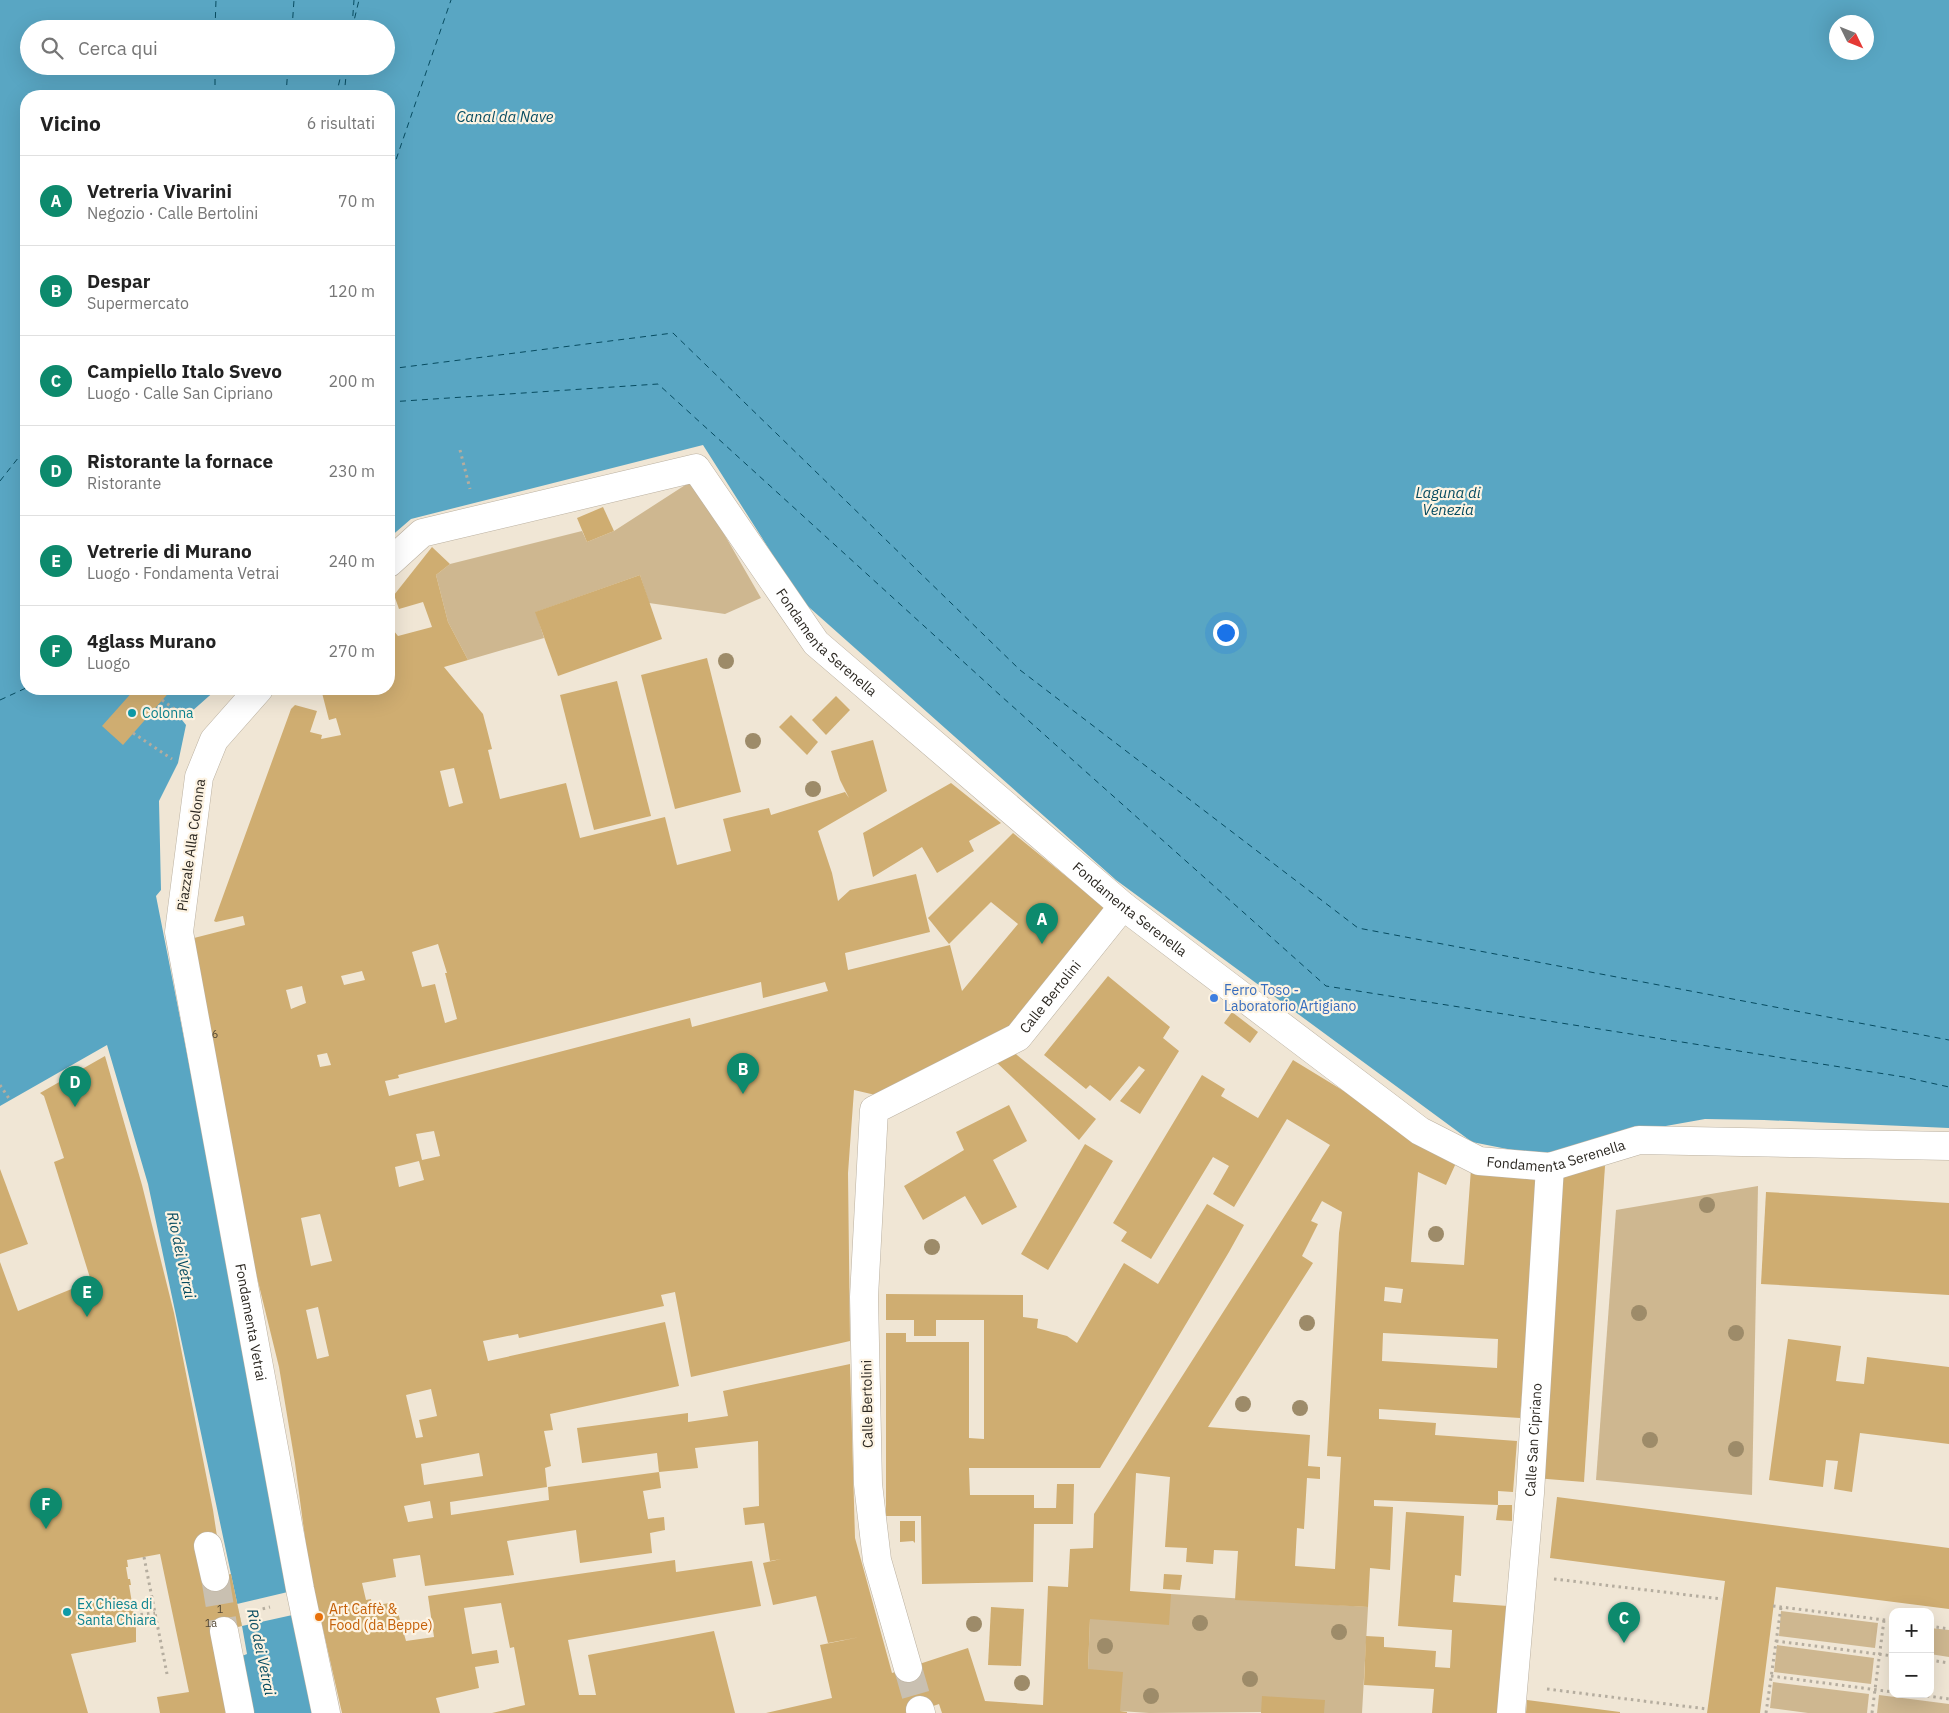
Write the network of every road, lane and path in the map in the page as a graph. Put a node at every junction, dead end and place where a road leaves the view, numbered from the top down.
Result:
1 (460, 450) dead end
2 (478, 519) junction
3 (395, 558) edge
4 (254, 695) edge
5 (162, 700) dead end
6 (187, 719) dead end
7 (134, 733) dead end
8 (178, 764) dead end
9 (1123, 906) junction
10 (179, 932) joint
11 (0, 1085) edge
12 (10, 1100) dead end
13 (1949, 1146) edge
14 (1550, 1167) junction
15 (208, 1546) dead end
16 (144, 1557) dead end
17 (1522, 1574) junction
18 (216, 1577) tunnel mouth
19 (1722, 1599) dead end
20 (279, 1605) dead end
21 (1773, 1606) dead end
22 (1781, 1607) junction
23 (253, 1612) dead end
24 (155, 1613) junction
25 (134, 1615) dead end
26 (1884, 1620) junction
27 (1889, 1621) edge
28 (1934, 1626) edge
29 (1949, 1628) edge
30 (224, 1630) tunnel mouth
31 (1776, 1641) junction
32 (1880, 1654) junction
33 (1889, 1655) edge
34 (1934, 1661) edge
35 (1949, 1663) edge
36 (908, 1668) tunnel mouth
37 (168, 1674) dead end
38 (1771, 1676) junction
39 (1513, 1685) junction
40 (1875, 1689) junction
41 (1889, 1691) edge
42 (1934, 1697) edge
43 (1949, 1699) edge
44 (1707, 1709) dead end
45 (240, 1713) edge
46 (326, 1713) edge
47 (1511, 1713) edge
48 (1766, 1713) edge
49 (1872, 1713) edge

1 - 2 path
2 - 3 street, Fondamenta Serenella
2 - 9 street, Fondamenta Serenella
4 - 10 street, Piazzale Alla Colonna
5 - 6 path
7 - 8 path
9 - 14 street, Fondamenta Serenella
9 - 36 street, Calle Bertolini
10 - 46 street, Fondamenta Vetrai
11 - 12 path
13 - 14 street, Fondamenta Serenella
14 - 17 street, Calle San Cipriano
15 - 18 street
16 - 24 path
17 - 19 path
17 - 39 street, Calle San Cipriano
20 - 23 path
21 - 22 path
22 - 26 path
22 - 31 path
24 - 25 path
24 - 37 path
26 - 27 path
26 - 32 path
28 - 29 path
30 - 45 street
31 - 32 path
31 - 38 path
32 - 33 path
32 - 40 path
34 - 35 path
38 - 40 path
38 - 48 path
39 - 44 path
39 - 47 street, Calle San Cipriano
40 - 41 path
40 - 49 path
42 - 43 path

